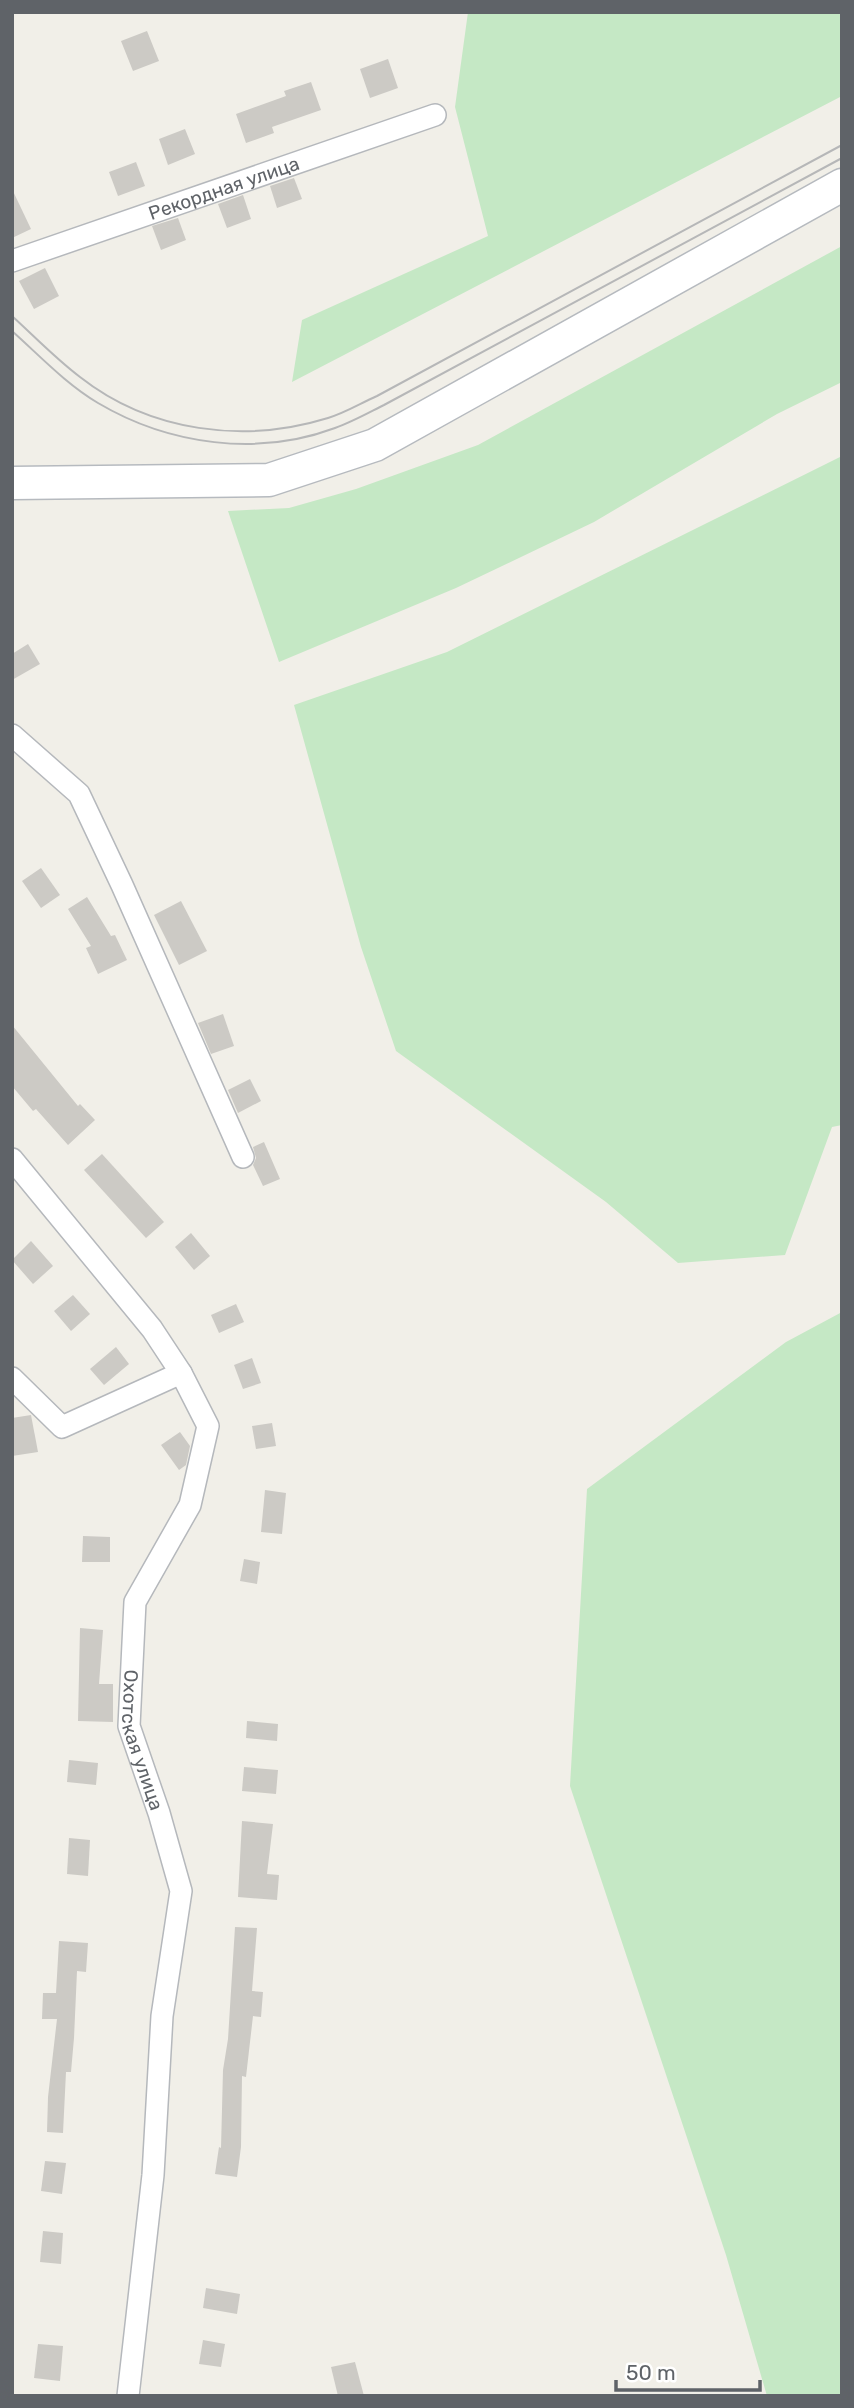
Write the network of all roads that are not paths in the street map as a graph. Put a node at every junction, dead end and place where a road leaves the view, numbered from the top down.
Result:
1 (435, 115) dead end
2 (842, 185) edge
3 (12, 261) edge
4 (12, 483) edge
5 (12, 735) edge
6 (243, 1157) dead end
7 (12, 1159) edge
8 (181, 1373) junction
9 (12, 1378) edge
10 (128, 2396) edge

1 - 3 street, Рекордная улица
2 - 4 main road
5 - 6 street
7 - 8 street, Охотская улица
8 - 9 street
8 - 10 street, Охотская улица

